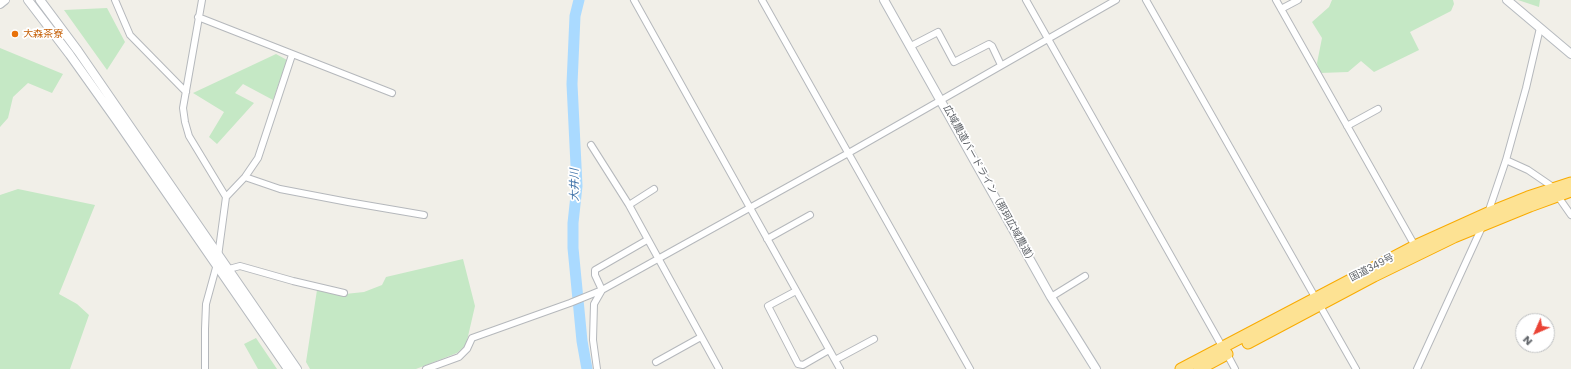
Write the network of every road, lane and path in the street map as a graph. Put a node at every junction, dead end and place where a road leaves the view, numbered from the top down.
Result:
1 (6, 0) edge
2 (28, 0) edge
3 (40, 0) edge
4 (115, 0) edge
5 (202, 0) edge
6 (634, 0) edge
7 (762, 0) edge
8 (884, 0) edge
9 (1026, 0) edge
10 (1116, 0) edge
11 (1146, 0) edge
12 (1276, 0) edge
13 (1298, 0) edge
14 (1507, 0) edge
15 (0, 4) edge
16 (1281, 9) junction
17 (198, 17) junction
18 (1540, 28) junction
19 (1048, 39) junction
20 (911, 46) junction
21 (1571, 54) edge
22 (292, 55) junction
23 (1002, 65) junction
24 (186, 92) junction
25 (392, 93) dead end
26 (941, 100) junction
27 (1378, 109) dead end
28 (1347, 126) junction
29 (591, 145) dead end
30 (849, 152) junction
31 (1506, 160) junction
32 (245, 177) junction
33 (1571, 183) edge
34 (654, 189) dead end
35 (1571, 191) edge
36 (1554, 193) junction
37 (226, 197) junction
38 (629, 205) junction
39 (750, 208) junction
40 (1488, 213) junction
41 (424, 215) dead end
42 (810, 215) dead end
43 (1571, 215) edge
44 (1482, 225) junction
45 (767, 239) junction
46 (647, 240) junction
47 (1415, 246) junction
48 (218, 253) junction
49 (658, 259) junction
50 (217, 264) junction
51 (229, 269) junction
52 (1085, 276) dead end
53 (602, 290) junction
54 (796, 290) junction
55 (344, 293) dead end
56 (1051, 297) junction
57 (1317, 301) junction
58 (701, 337) junction
59 (874, 338) dead end
60 (829, 350) junction
61 (1225, 351) junction
62 (835, 360) junction
63 (656, 362) dead end
64 (205, 369) edge
65 (288, 369) edge
66 (298, 369) edge
67 (426, 369) edge
68 (597, 369) edge
69 (719, 369) edge
70 (840, 369) edge
71 (970, 369) edge
72 (1096, 369) edge
73 (1181, 369) edge
74 (1199, 369) edge
75 (1235, 369) edge
76 (1356, 369) edge
77 (1418, 369) edge

1 - 15 street
2 - 50 street
3 - 48 street
4 - 24 street
5 - 17 street
6 - 39 street
7 - 30 street
8 - 20 street, 広域農道バードライン（那珂広域農道）
9 - 19 street
10 - 19 street
11 - 57 street
12 - 16 street
13 - 16 street
14 - 18 street
16 - 28 street
17 - 22 street
17 - 24 street
18 - 21 street
18 - 31 street
19 - 23 street
19 - 61 street
20 - 23 street
20 - 26 street, 広域農道バードライン（那珂広域農道）
22 - 25 street
22 - 32 street
23 - 26 street
24 - 37 street
26 - 30 street
26 - 56 street, 広域農道バードライン（那珂広域農道）
27 - 28 street
28 - 47 street
29 - 38 street
30 - 39 street
30 - 71 street
31 - 36 street
31 - 40 street
32 - 37 street
32 - 41 street
33 - 36 highway, 国道349号
34 - 38 street
35 - 36 highway, 国道349号
36 - 40 highway, 国道349号
36 - 43 street
36 - 44 highway, 国道349号
37 - 48 street
38 - 46 street
39 - 45 street
39 - 49 street
40 - 44 street
40 - 47 highway, 国道349号
42 - 45 street
44 - 57 highway, 国道349号
44 - 77 street
45 - 54 street
46 - 49 street
46 - 53 street
47 - 57 highway, 国道349号
48 - 50 street
48 - 51 street
49 - 53 street
49 - 58 street
50 - 64 street
50 - 65 street
51 - 55 street
51 - 66 street
52 - 56 street
53 - 67 street
53 - 68 street
54 - 60 street
54 - 60 street
56 - 72 street, 広域農道バードライン（那珂広域農道）
57 - 61 highway, 国道349号
57 - 76 street
58 - 63 street
58 - 69 street
59 - 62 street
60 - 62 street
61 - 73 highway, 国道349号
61 - 74 highway, 国道349号
61 - 75 street
62 - 70 street

